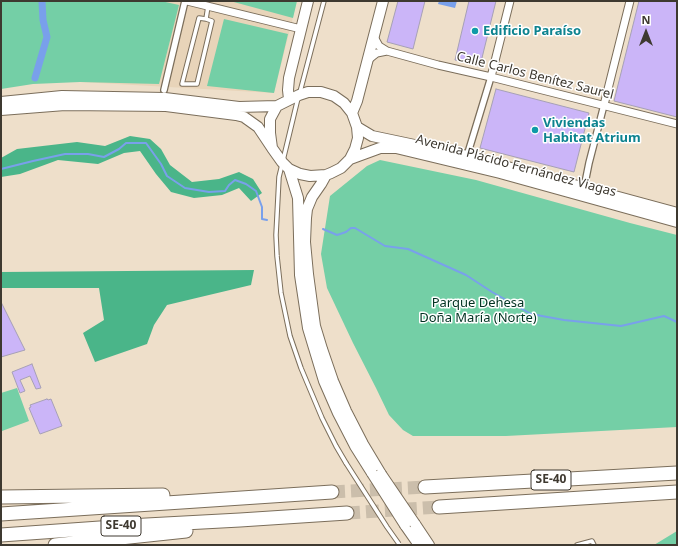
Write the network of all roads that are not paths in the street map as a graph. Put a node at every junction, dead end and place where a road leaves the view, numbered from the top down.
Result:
1 (186, 1) edge
2 (308, 1) edge
3 (324, 1) edge
4 (382, 1) edge
5 (510, 1) edge
6 (630, 1) edge
7 (208, 6) junction
8 (206, 19) junction
9 (301, 29) junction
10 (374, 37) junction
11 (387, 52) junction
12 (368, 60) junction
13 (491, 77) junction
14 (164, 90) dead end
15 (299, 95) junction
16 (289, 99) junction
17 (1, 102) edge
18 (604, 105) junction
19 (277, 106) junction
20 (1, 110) edge
21 (352, 113) junction
22 (677, 124) edge
23 (357, 127) junction
24 (272, 148) junction
25 (467, 156) junction
26 (350, 159) junction
27 (286, 166) junction
28 (326, 175) junction
29 (584, 188) junction
30 (677, 213) edge
31 (677, 222) edge
32 (677, 473) edge
33 (376, 474) junction
34 (425, 487) tunnel mouth
35 (332, 492) tunnel mouth
36 (677, 492) edge
37 (1, 497) edge
38 (230, 499) junction
39 (439, 507) tunnel mouth
40 (347, 513) tunnel mouth
41 (1, 514) edge
42 (240, 520) junction
43 (410, 524) junction
44 (1, 535) edge
45 (400, 544) edge
46 (55, 545) edge
47 (419, 545) edge
48 (429, 545) edge
49 (577, 545) edge
50 (594, 545) edge

1 - 7 street
1 - 14 street
2 - 9 main road
3 - 15 lane
4 - 10 main road
5 - 13 street
6 - 18 street
7 - 8 lane
7 - 9 street
8 - 8 lane
9 - 16 main road
10 - 11 street
10 - 12 main road
11 - 12 street
11 - 13 street, Calle Carlos Benítez Saurel
12 - 21 main road
13 - 18 street, Calle Carlos Benítez Saurel
13 - 25 street
15 - 16 main road
15 - 21 main road
15 - 27 lane
16 - 19 main road
17 - 19 main road
18 - 22 street, Calle Carlos Benítez Saurel
18 - 29 street
19 - 24 main road
20 - 24 main road
21 - 23 main road
23 - 25 main road, Avenida Plácido Fernández Viagas
23 - 26 main road
24 - 27 main road
25 - 29 main road, Avenida Plácido Fernández Viagas
26 - 28 main road
26 - 31 main road, Avenida Plácido Fernández Viagas
27 - 28 main road
27 - 33 main road
27 - 45 lane, bridge
28 - 33 main road
29 - 30 main road, Avenida Plácido Fernández Viagas
32 - 34 highway, SE-40 / SE-40
33 - 43 main road, bridge
35 - 38 highway, SE-40 / SE-40
36 - 39 highway, SE-40 / SE-40
37 - 38 highway
38 - 41 highway, SE-40 / SE-40
40 - 42 highway, SE-40 / SE-40
42 - 44 highway, SE-40 / SE-40
42 - 46 highway
43 - 47 main road
43 - 48 main road
49 - 50 lane

